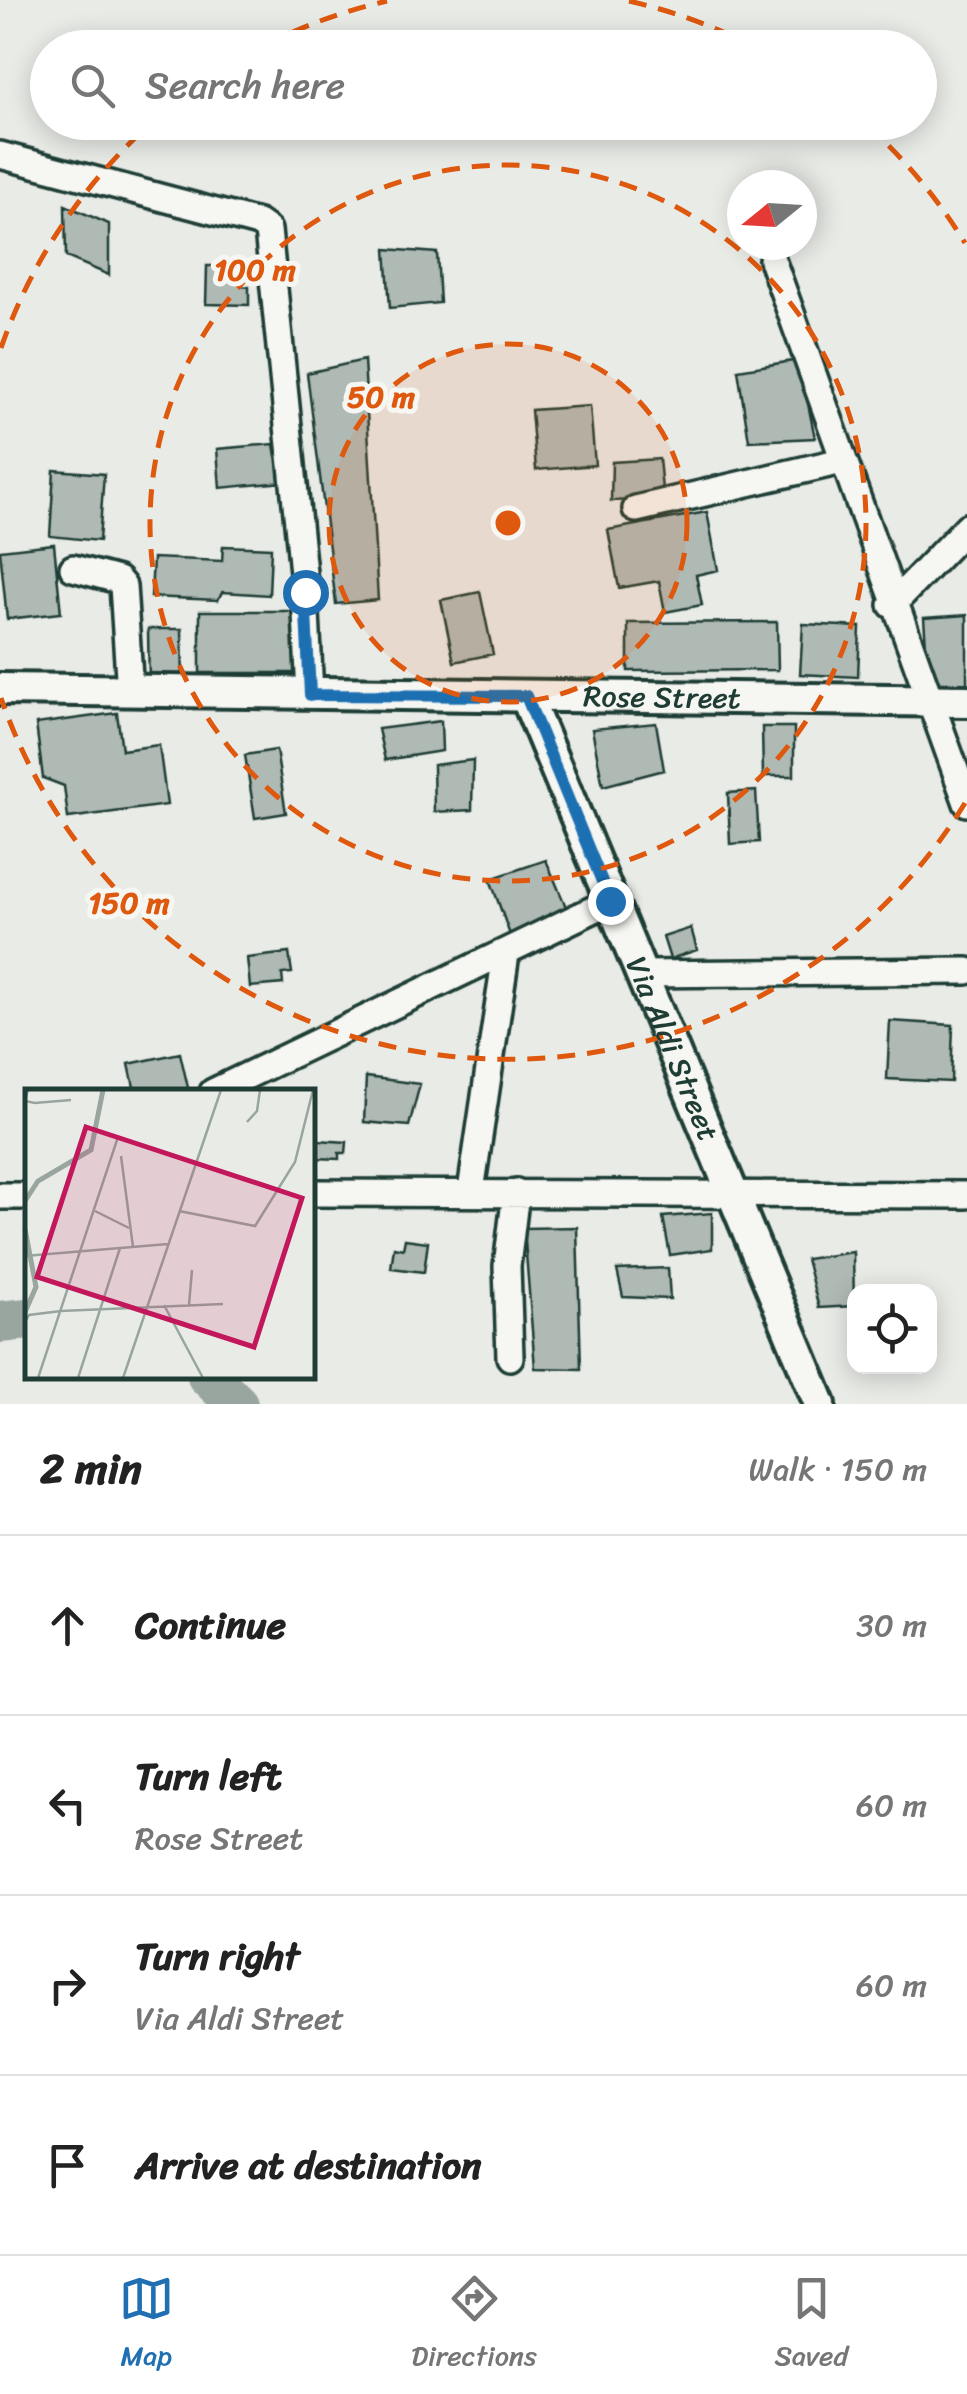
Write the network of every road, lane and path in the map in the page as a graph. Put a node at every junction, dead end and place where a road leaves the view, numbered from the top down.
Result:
1 (0, 155) edge
2 (772, 260) dead end
3 (842, 461) junction
4 (636, 509) dead end
5 (967, 527) edge
6 (74, 568) dead end
7 (892, 604) junction
8 (0, 689) edge
9 (130, 692) junction
10 (310, 695) junction
11 (526, 696) junction
12 (926, 700) junction
13 (967, 701) edge
14 (967, 803) edge
15 (610, 901) junction
16 (506, 954) junction
17 (967, 971) edge
18 (642, 974) junction
19 (220, 1089) edge
20 (471, 1191) junction
21 (315, 1192) edge
22 (516, 1192) junction
23 (967, 1195) edge
24 (734, 1196) junction
25 (510, 1358) dead end
26 (820, 1404) edge

1 - 10 street
2 - 3 street
3 - 4 street
3 - 7 street
5 - 7 street
6 - 9 street
7 - 12 street
8 - 9 street, Rose Street
9 - 10 street, Rose Street
10 - 11 street, Rose Street
11 - 12 street, Rose Street
11 - 15 street, Via Aldi Street
12 - 13 street, Rose Street
12 - 14 street
15 - 16 street
15 - 18 street, Via Aldi Street
16 - 19 street
16 - 20 street
17 - 18 street
18 - 24 street, Via Aldi Street
20 - 21 street
20 - 22 street
22 - 24 street
22 - 25 street
23 - 24 street
24 - 26 street, Via Aldi Street

